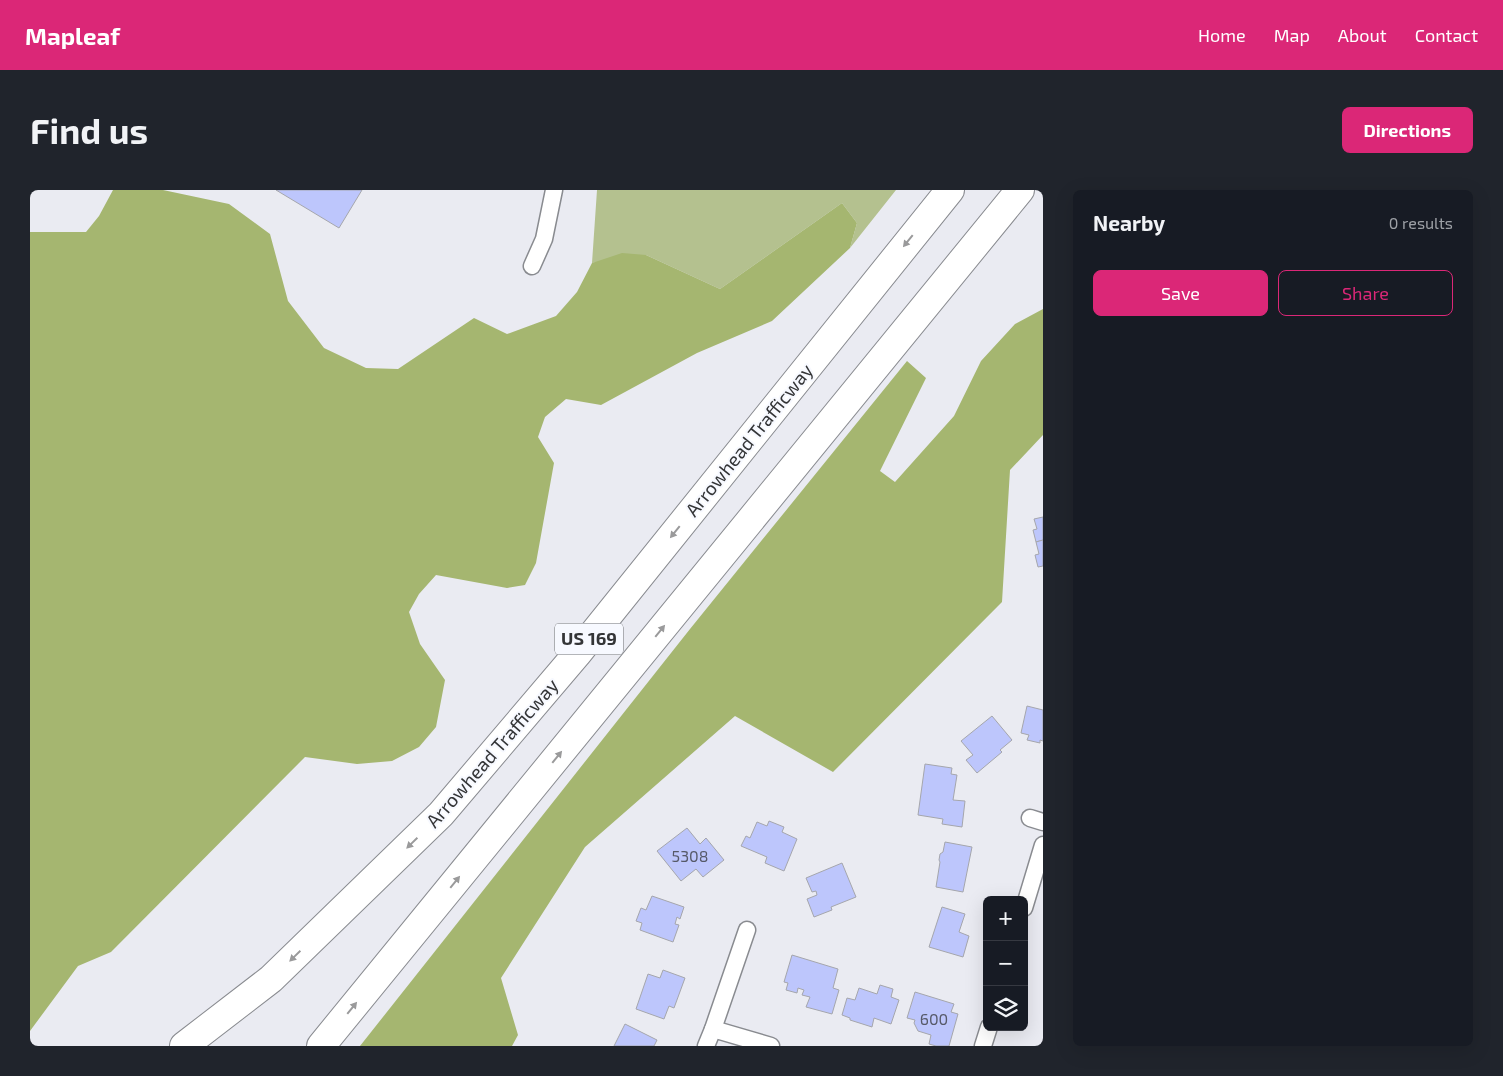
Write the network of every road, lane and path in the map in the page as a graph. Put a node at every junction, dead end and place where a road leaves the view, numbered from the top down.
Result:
1 (554, 190) edge
2 (940, 190) edge
3 (950, 190) edge
4 (1020, 190) edge
5 (926, 218) junction
6 (532, 266) dead end
7 (1043, 845) edge
8 (1028, 896) edge
9 (746, 930) dead end
10 (713, 1029) junction
11 (988, 1031) edge
12 (184, 1046) edge
13 (321, 1046) edge
14 (706, 1046) edge
15 (770, 1046) edge
16 (983, 1046) edge

1 - 6 street
2 - 5 highway
3 - 5 highway, Arrowhead Trafficway / US 169
13 -> 4 highway, US 169
5 -> 12 highway, Arrowhead Trafficway / US 169
7 - 8 street
9 - 10 street
10 - 14 street
10 - 15 street
11 - 16 street

